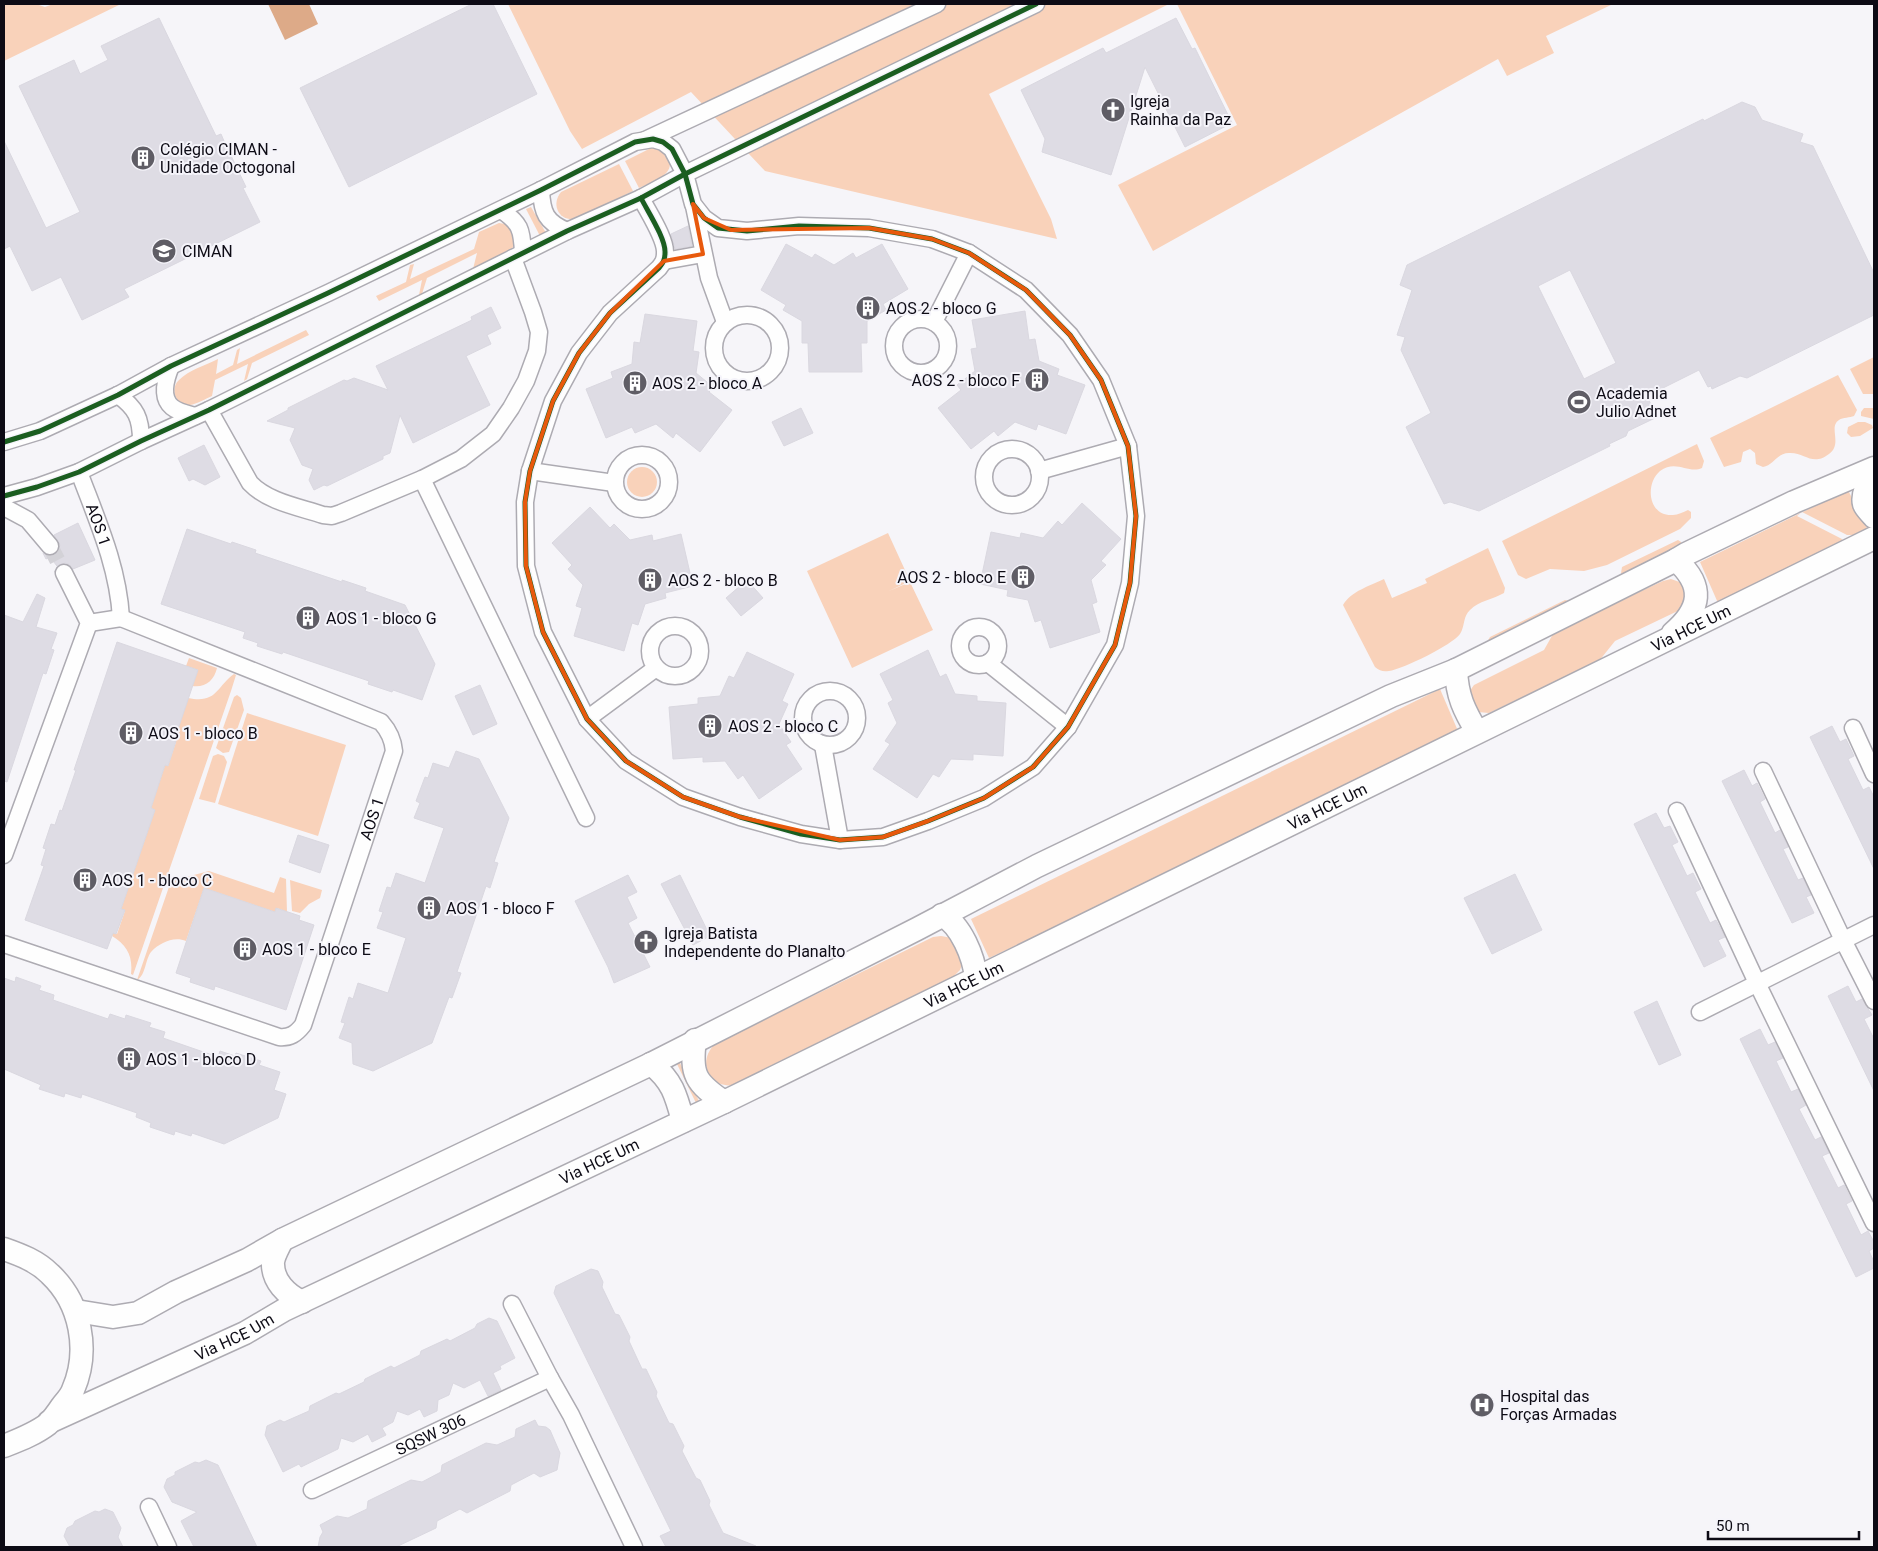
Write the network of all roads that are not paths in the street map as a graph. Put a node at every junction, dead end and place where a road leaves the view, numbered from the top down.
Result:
1 (937, 4) edge
2 (1036, 4) edge
3 (643, 141) junction
4 (685, 174) junction
5 (540, 190) junction
6 (641, 198) junction
7 (693, 204) junction
8 (500, 210) junction
9 (567, 231) junction
10 (969, 253) junction
11 (703, 254) junction
12 (518, 255) junction
13 (664, 261) junction
14 (725, 322) junction
15 (934, 322) dead end
16 (170, 366) junction
17 (118, 395) junction
18 (202, 413) junction
19 (141, 441) junction
20 (4, 442) edge
21 (1128, 446) junction
22 (1874, 468) edge
23 (1039, 470) dead end
24 (530, 471) junction
25 (79, 472) junction
26 (1874, 472) edge
27 (422, 479) junction
28 (614, 483) dead end
29 (4, 496) edge
30 (4, 507) edge
31 (1874, 517) edge
32 (1874, 538) edge
33 (50, 546) tunnel mouth
34 (1676, 560) junction
35 (64, 573) tunnel mouth
36 (122, 618) junction
37 (89, 623) junction
38 (1662, 642) junction
39 (988, 663) dead end
40 (656, 668) dead end
41 (1456, 670) junction
42 (588, 719) junction
43 (1068, 727) junction
44 (1853, 728) dead end
45 (1477, 732) junction
46 (823, 745) dead end
47 (1763, 771) dead end
48 (1874, 774) edge
49 (1678, 811) dead end
50 (586, 818) dead end
51 (840, 840) junction
52 (4, 855) edge
53 (942, 915) junction
54 (1874, 925) edge
55 (1843, 940) junction
56 (4, 944) edge
57 (976, 978) junction
58 (1757, 983) junction
59 (1874, 1002) edge
60 (1700, 1012) dead end
61 (695, 1040) junction
62 (651, 1064) junction
63 (724, 1102) junction
64 (683, 1121) junction
65 (1874, 1222) edge
66 (282, 1240) junction
67 (4, 1249) edge
68 (302, 1302) junction
69 (512, 1304) dead end
70 (76, 1312) junction
71 (550, 1378) junction
72 (50, 1422) junction
73 (4, 1446) edge
74 (312, 1490) dead end
75 (149, 1507) dead end
76 (168, 1547) edge
77 (634, 1547) edge

1 - 3 street
2 - 4 street
3 - 4 street
3 - 5 street
4 - 6 street
4 - 7 street
5 - 8 street
5 - 9 street
6 - 9 street
6 - 13 street
7 - 10 street
7 - 11 street
8 - 12 street
8 - 16 street
9 - 12 street
10 - 15 street
10 - 21 street
11 - 13 street
11 - 14 street
12 - 18 street
12 - 27 street
13 - 24 street
14 - 14 street
16 - 17 street
16 - 18 street
17 - 19 street
17 - 20 street
18 - 19 street
18 - 27 street
19 - 25 street
21 - 23 street
21 - 43 street
22 - 34 main road
24 - 28 street
24 - 42 street
25 - 29 street
25 - 36 street, AOS 1
26 - 31 main road
27 - 50 street
30 - 33 street
32 - 38 main road, Via HCE Um
34 - 38 main road
34 - 41 main road
35 - 37 street
36 - 37 street
36 - 56 street, AOS 1
37 - 52 street
38 - 45 main road, Via HCE Um
39 - 43 street
40 - 42 street
41 - 45 main road
41 - 53 main road
42 - 51 street
43 - 51 street
44 - 48 street
45 - 57 main road, Via HCE Um
46 - 51 street
47 - 55 street
49 - 58 street
53 - 57 main road
53 - 61 main road
54 - 55 street
55 - 58 street
55 - 59 street
57 - 63 main road, Via HCE Um
58 - 60 street
58 - 65 street
61 - 62 main road
61 - 63 main road
62 - 64 main road
62 - 66 main road
63 - 64 main road, Via HCE Um
64 - 68 main road, Via HCE Um
66 - 68 main road
66 - 70 main road
67 - 70 main road, Via HCE Um
68 - 72 main road, Via HCE Um
69 - 71 street
70 - 72 main road, Via HCE Um
71 - 74 street, SQSW 306
71 - 77 street
72 - 73 main road, Via HCE Um
75 - 76 street

